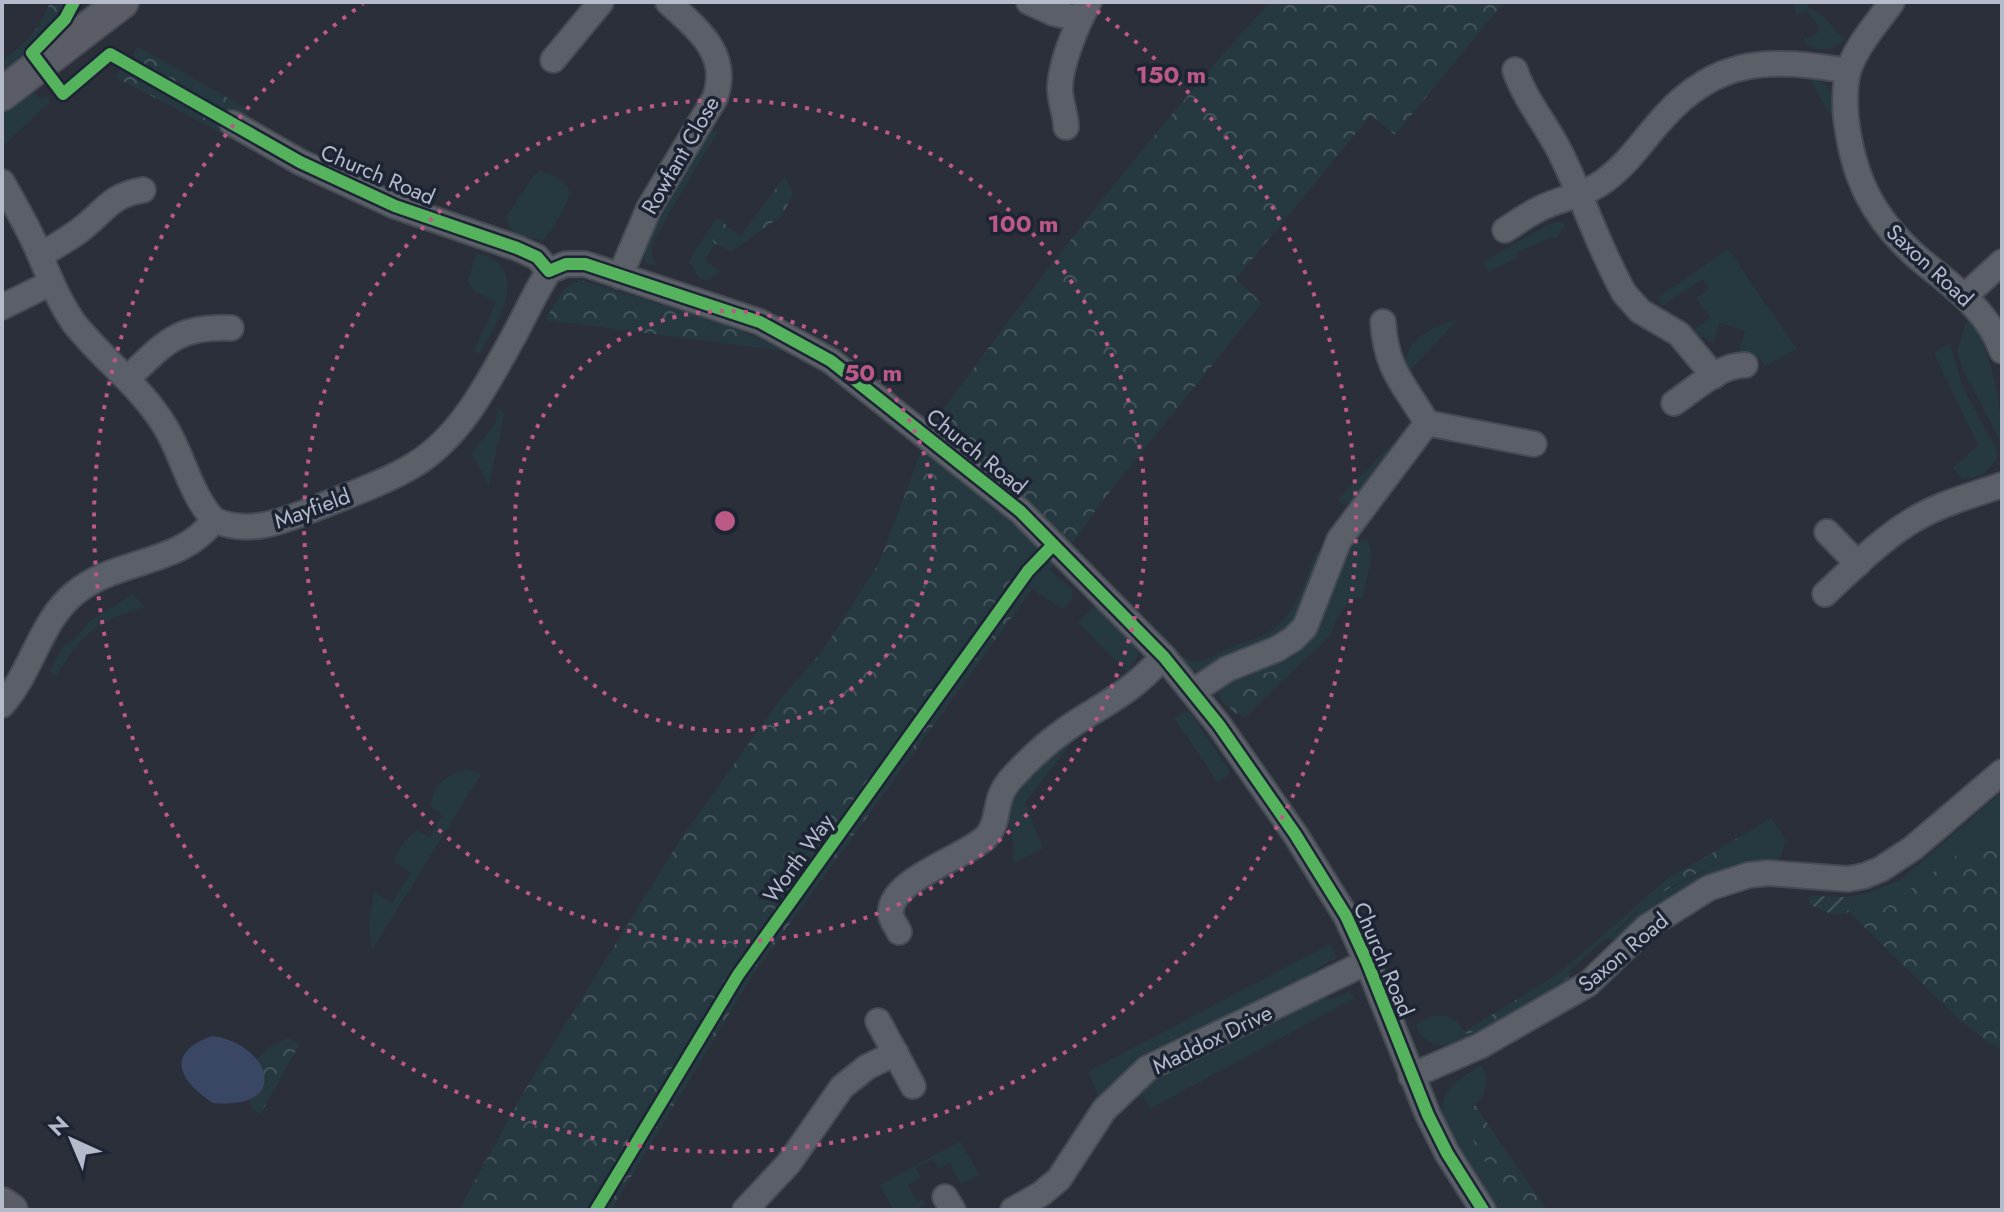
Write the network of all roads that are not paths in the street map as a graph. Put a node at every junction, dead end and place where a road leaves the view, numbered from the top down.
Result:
1 (122, 2) edge
2 (601, 2) edge
3 (668, 2) edge
4 (1029, 2) edge
5 (1892, 2) edge
6 (1084, 11) edge
7 (553, 60) dead end
8 (1515, 70) dead end
9 (1848, 71) junction
10 (2, 94) edge
11 (232, 123) dead end
12 (1066, 127) dead end
13 (2, 182) edge
14 (143, 190) dead end
15 (1578, 196) junction
16 (1505, 230) dead end
17 (41, 255) junction
18 (2002, 262) edge
19 (549, 271) junction
20 (620, 276) junction
21 (51, 283) junction
22 (1965, 296) junction
23 (2, 307) edge
24 (1383, 322) dead end
25 (231, 328) dead end
26 (2002, 351) edge
27 (1745, 365) dead end
28 (1714, 376) junction
29 (128, 378) junction
30 (1674, 403) dead end
31 (1427, 423) junction
32 (1534, 444) dead end
33 (2002, 485) edge
34 (214, 520) junction
35 (1827, 532) dead end
36 (1858, 564) junction
37 (1825, 594) dead end
38 (1164, 657) junction
39 (1194, 691) junction
40 (2, 705) edge
41 (2002, 772) edge
42 (899, 932) dead end
43 (1367, 962) junction
44 (878, 1021) dead end
45 (896, 1053) junction
46 (1411, 1076) junction
47 (913, 1086) dead end
48 (2, 1204) edge
49 (751, 1205) edge
50 (11, 1210) edge
51 (1013, 1210) edge
52 (1483, 1210) edge

1 - 10 street
2 - 7 street
3 - 20 street, Rowfant Close
4 - 6 street
5 - 9 street, Saxon Road
6 - 12 street
8 - 15 street
9 - 15 street
9 - 22 street, Saxon Road
11 - 19 street, Church Road
13 - 17 street
14 - 17 street
15 - 16 street
15 - 28 street
17 - 21 street
18 - 22 street
19 - 20 street, Church Road
19 - 34 street, Mayfield
20 - 38 street, Church Road
21 - 23 street
21 - 29 street
22 - 26 street, Saxon Road
24 - 31 street
25 - 29 street
27 - 28 street
28 - 30 street
29 - 34 street
31 - 32 street
31 - 39 street
33 - 36 street
34 - 40 street
35 - 36 street
36 - 37 street
38 - 39 street, Church Road
38 - 42 street
39 - 43 street, Church Road
41 - 46 street, Saxon Road
43 - 46 street, Church Road
43 - 51 street, Maddox Drive
44 - 45 street
45 - 47 street
45 - 49 street
46 - 52 street, Church Road
48 - 50 street

